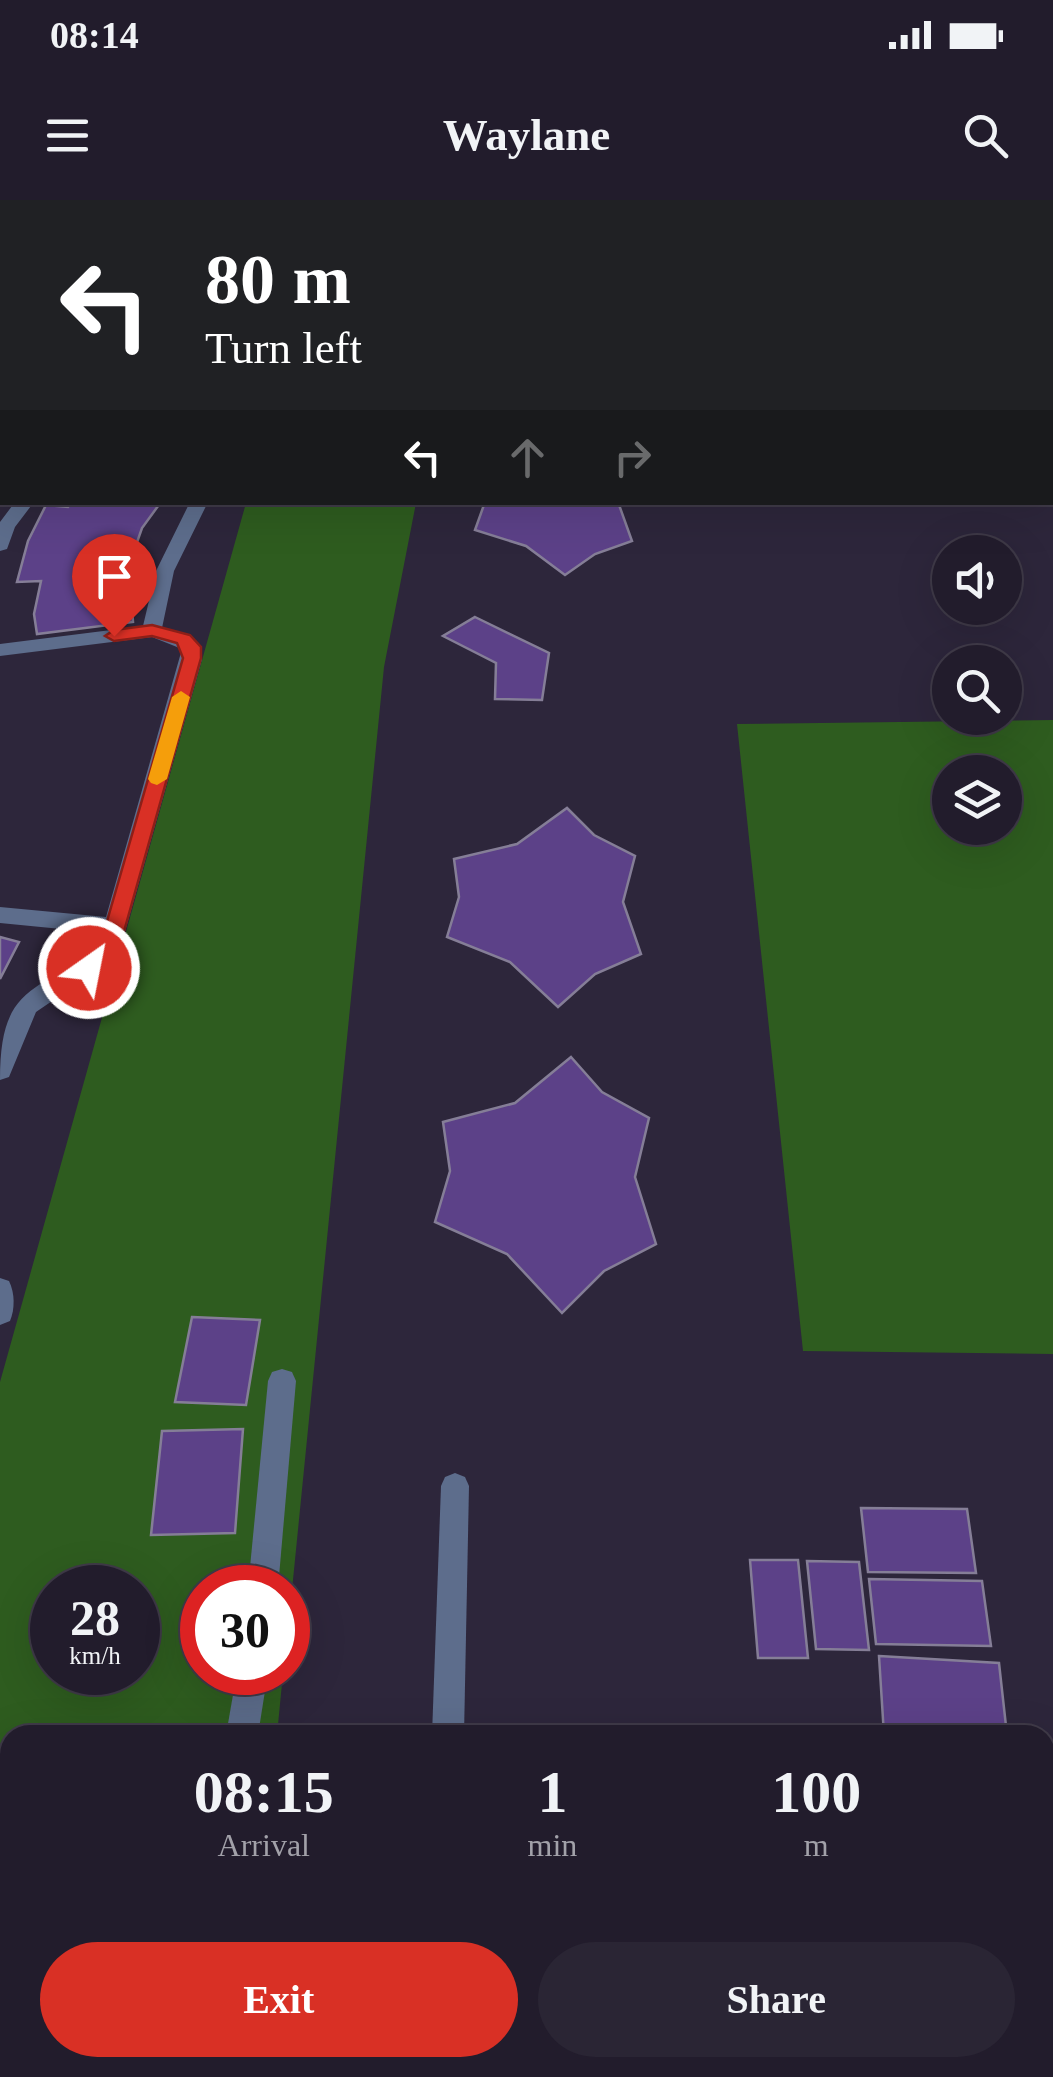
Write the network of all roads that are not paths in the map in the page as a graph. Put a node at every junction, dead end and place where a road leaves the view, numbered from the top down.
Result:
1 (24, 505) edge
2 (198, 505) edge
3 (0, 545) edge
4 (152, 631) junction
5 (0, 650) edge
6 (0, 916) edge
7 (115, 926) junction
8 (0, 1070) edge
9 (0, 1290) edge
10 (0, 1313) edge
11 (282, 1381) dead end
12 (455, 1486) dead end
13 (265, 1565) edge
14 (249, 1695) edge
15 (244, 1725) edge
16 (448, 1725) edge

1 - 3 street
2 - 4 street
4 - 5 street
4 - 7 street
6 - 7 street
7 - 8 street
9 - 10 street
11 - 13 street
12 - 16 street
14 - 15 street

